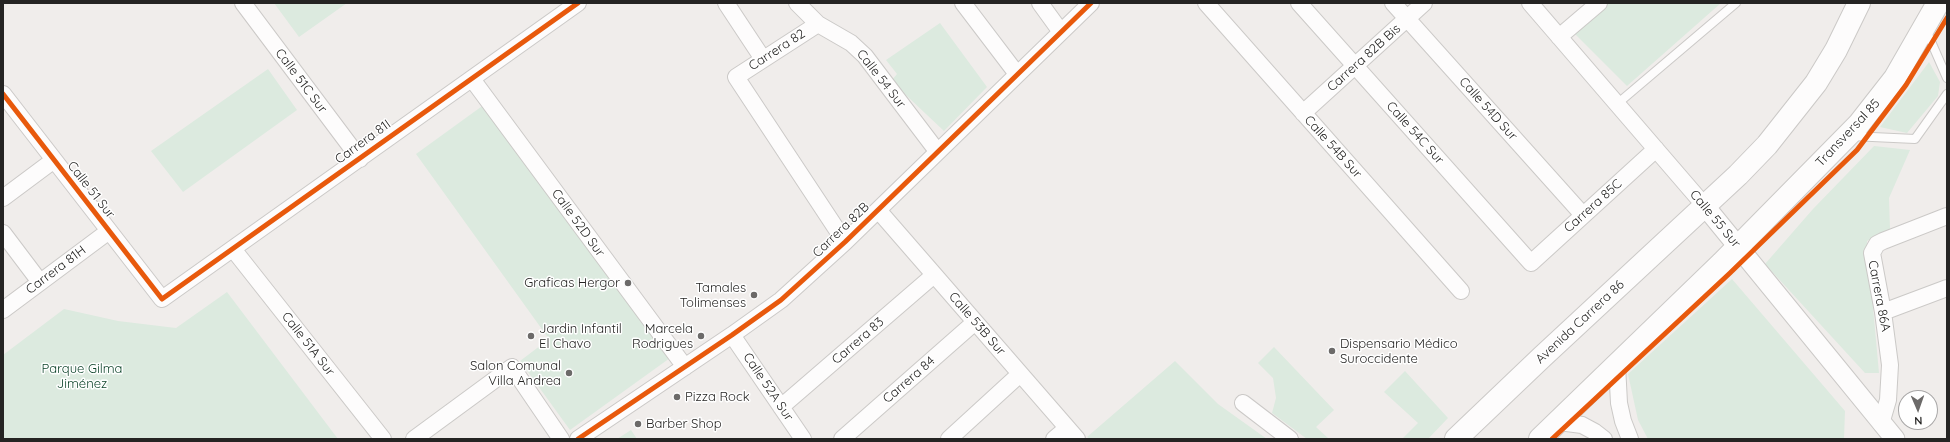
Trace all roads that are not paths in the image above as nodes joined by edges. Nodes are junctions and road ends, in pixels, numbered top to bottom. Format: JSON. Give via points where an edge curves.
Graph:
{"nodes":[{"id":1,"x":243,"y":3,"type":"edge"},
{"id":2,"x":578,"y":3,"type":"edge"},
{"id":3,"x":726,"y":3,"type":"edge"},
{"id":4,"x":797,"y":3,"type":"edge"},
{"id":5,"x":963,"y":3,"type":"edge"},
{"id":6,"x":1040,"y":3,"type":"edge"},
{"id":7,"x":1090,"y":3,"type":"edge"},
{"id":8,"x":1206,"y":3,"type":"edge"},
{"id":9,"x":1299,"y":3,"type":"edge"},
{"id":10,"x":1393,"y":3,"type":"edge"},
{"id":11,"x":1424,"y":3,"type":"edge"},
{"id":12,"x":1530,"y":3,"type":"edge"},
{"id":13,"x":1599,"y":3,"type":"edge"},
{"id":14,"x":1736,"y":3,"type":"edge"},
{"id":15,"x":1859,"y":3,"type":"edge"},
{"id":16,"x":1938,"y":3,"type":"edge"},
{"id":17,"x":1407,"y":19,"type":"junction"},
{"id":18,"x":818,"y":24,"type":"junction"},
{"id":19,"x":1925,"y":29,"type":"junction"},
{"id":20,"x":1061,"y":32,"type":"junction"},
{"id":21,"x":1559,"y":37,"type":"junction"},
{"id":22,"x":763,"y":59,"type":"junction"},
{"id":23,"x":1355,"y":66,"type":"junction"},
{"id":24,"x":1017,"y":74,"type":"junction"},
{"id":25,"x":1947,"y":78,"type":"edge"},
{"id":26,"x":472,"y":79,"type":"junction"},
{"id":27,"x":3,"y":94,"type":"edge"},
{"id":28,"x":1947,"y":94,"type":"edge"},
{"id":29,"x":1617,"y":104,"type":"junction"},
{"id":30,"x":1303,"y":113,"type":"junction"},
{"id":31,"x":1847,"y":136,"type":"junction"},
{"id":32,"x":1656,"y":149,"type":"junction"},
{"id":33,"x":937,"y":151,"type":"junction"},
{"id":34,"x":360,"y":159,"type":"junction"},
{"id":35,"x":54,"y":160,"type":"junction"},
{"id":36,"x":3,"y":198,"type":"edge"},
{"id":37,"x":1704,"y":205,"type":"junction"},
{"id":38,"x":878,"y":210,"type":"junction"},
{"id":39,"x":1583,"y":215,"type":"junction"},
{"id":40,"x":1947,"y":216,"type":"edge"},
{"id":41,"x":109,"y":231,"type":"junction"},
{"id":42,"x":3,"y":233,"type":"edge"},
{"id":43,"x":845,"y":242,"type":"junction"},
{"id":44,"x":1738,"y":248,"type":"junction"},
{"id":45,"x":233,"y":249,"type":"junction"},
{"id":46,"x":1531,"y":263,"type":"joint"},
{"id":47,"x":934,"y":275,"type":"junction"},
{"id":48,"x":40,"y":282,"type":"junction"},
{"id":49,"x":1947,"y":288,"type":"edge"},
{"id":50,"x":1461,"y":291,"type":"dead end"},
{"id":51,"x":162,"y":299,"type":"joint"},
{"id":52,"x":3,"y":310,"type":"edge"},
{"id":53,"x":1883,"y":312,"type":"junction"},
{"id":54,"x":975,"y":322,"type":"junction"},
{"id":55,"x":732,"y":335,"type":"junction"},
{"id":56,"x":1617,"y":365,"type":"junction"},
{"id":57,"x":685,"y":367,"type":"junction"},
{"id":58,"x":1020,"y":374,"type":"junction"},
{"id":59,"x":1244,"y":403,"type":"dead end"},
{"id":60,"x":781,"y":407,"type":"junction"},
{"id":61,"x":1559,"y":422,"type":"junction"},
{"id":62,"x":1881,"y":424,"type":"junction"},
{"id":63,"x":1072,"y":433,"type":"edge"},
{"id":64,"x":383,"y":439,"type":"edge"},
{"id":65,"x":414,"y":439,"type":"edge"},
{"id":66,"x":561,"y":439,"type":"edge"},
{"id":67,"x":578,"y":439,"type":"edge"},
{"id":68,"x":803,"y":439,"type":"edge"},
{"id":69,"x":842,"y":439,"type":"edge"},
{"id":70,"x":949,"y":439,"type":"edge"},
{"id":71,"x":1054,"y":439,"type":"edge"},
{"id":72,"x":1290,"y":439,"type":"edge"},
{"id":73,"x":1456,"y":439,"type":"edge"},
{"id":74,"x":1540,"y":439,"type":"edge"},
{"id":75,"x":1604,"y":439,"type":"edge"},
{"id":76,"x":1630,"y":439,"type":"edge"},
{"id":77,"x":1895,"y":439,"type":"edge"}],
"edges":[{"from":1,"to":34,"type":"street","name":"Calle 51C Sur"},
{"from":2,"to":26,"type":"street","name":"Carrera 81I"},
{"from":3,"to":22,"type":"street"},
{"from":4,"to":18,"type":"street","name":"Calle 54 Sur"},
{"from":5,"to":24,"type":"street"},
{"from":6,"to":20,"type":"street"},
{"from":7,"to":20,"type":"street","name":"Carrera 82B"},
{"from":8,"to":30,"type":"street","name":"Calle 54B Sur"},
{"from":9,"to":23,"type":"street","name":"Calle 54C Sur"},
{"from":10,"to":17,"type":"street","name":"Calle 54D Sur"},
{"from":11,"to":17,"type":"street","name":"Carrera 82B Bis"},
{"from":12,"to":21,"type":"street","name":"Calle 55 Sur"},
{"from":13,"to":21,"type":"street"},
{"from":14,"to":29,"type":"lane"},
{"from":15,"to":37,"type":"main road","via":[[1836,50],[1795,111],[1762,150]]},
{"from":16,"to":19,"type":"main road","name":"Transversal 85"},
{"from":17,"to":23,"type":"street","name":"Carrera 82B Bis"},
{"from":17,"to":39,"type":"street","name":"Calle 54D Sur"},
{"from":18,"to":22,"type":"street","name":"Carrera 82"},
{"from":18,"to":33,"type":"street","name":"Calle 54 Sur","via":[[851,43],[865,56]]},
{"from":19,"to":25,"type":"lane"},
{"from":19,"to":31,"type":"main road","name":"Transversal 85","via":[[1895,78]]},
{"from":20,"to":24,"type":"street","name":"Carrera 82B"},
{"from":21,"to":29,"type":"street","name":"Calle 55 Sur"},
{"from":22,"to":43,"type":"street","name":"Carrera 82","via":[[736,77]]},
{"from":23,"to":30,"type":"street","name":"Carrera 82B Bis"},
{"from":23,"to":46,"type":"street","name":"Calle 54C Sur"},
{"from":24,"to":33,"type":"street","name":"Carrera 82B"},
{"from":26,"to":34,"type":"street","name":"Carrera 81I"},
{"from":26,"to":57,"type":"street","name":"Calle 52D Sur"},
{"from":27,"to":35,"type":"street","name":"Calle 51 Sur"},
{"from":28,"to":31,"type":"lane","via":[[1915,138]]},
{"from":29,"to":32,"type":"street","name":"Calle 55 Sur"},
{"from":30,"to":50,"type":"street","name":"Calle 54B Sur"},
{"from":31,"to":44,"type":"main road","name":"Transversal 85"},
{"from":32,"to":37,"type":"street","name":"Calle 55 Sur"},
{"from":32,"to":39,"type":"street","name":"Carrera 85C"},
{"from":33,"to":38,"type":"street","name":"Carrera 82B"},
{"from":34,"to":45,"type":"street","name":"Carrera 81I"},
{"from":35,"to":36,"type":"street"},
{"from":35,"to":41,"type":"street","name":"Calle 51 Sur"},
{"from":37,"to":44,"type":"street","name":"Calle 55 Sur"},
{"from":37,"to":73,"type":"main road","name":"Avenida Carrera 86"},
{"from":38,"to":43,"type":"street","name":"Carrera 82B"},
{"from":38,"to":47,"type":"street","name":"Calle 53B Sur"},
{"from":39,"to":46,"type":"street","name":"Carrera 85C"},
{"from":40,"to":53,"type":"street","name":"Carrera 86A","via":[[1874,247],[1871,259]]},
{"from":41,"to":48,"type":"street","name":"Carrera 81H"},
{"from":41,"to":51,"type":"street","name":"Calle 51 Sur"},
{"from":42,"to":48,"type":"street"},
{"from":43,"to":55,"type":"street","name":"Carrera 82B","via":[[781,300]]},
{"from":44,"to":56,"type":"main road"},
{"from":44,"to":62,"type":"street","name":"Calle 55 Sur"},
{"from":45,"to":51,"type":"street","name":"Carrera 81I"},
{"from":45,"to":64,"type":"street","name":"Calle 51A Sur"},
{"from":47,"to":54,"type":"street","name":"Calle 53B Sur"},
{"from":47,"to":60,"type":"street","name":"Carrera 83"},
{"from":48,"to":52,"type":"street","name":"Carrera 81H"},
{"from":49,"to":53,"type":"street"},
{"from":53,"to":62,"type":"street","name":"Carrera 86A","via":[[1890,383]]},
{"from":54,"to":58,"type":"street","name":"Calle 53B Sur"},
{"from":54,"to":69,"type":"street","name":"Carrera 84"},
{"from":55,"to":57,"type":"street","name":"Carrera 82B"},
{"from":55,"to":60,"type":"street","name":"Calle 52A Sur"},
{"from":56,"to":61,"type":"main road"},
{"from":56,"to":76,"type":"street","via":[[1619,403]]},
{"from":57,"to":67,"type":"street","name":"Carrera 82B"},
{"from":58,"to":63,"type":"street","name":"Calle 53B Sur"},
{"from":58,"to":70,"type":"street"},
{"from":59,"to":72,"type":"street"},
{"from":60,"to":68,"type":"street","name":"Calle 52A Sur"},
{"from":61,"to":74,"type":"main road"},
{"from":61,"to":75,"type":"street","via":[[1582,425]]},
{"from":62,"to":77,"type":"street","name":"Calle 55 Sur"},
{"from":63,"to":71,"type":"street"},
{"from":65,"to":66,"type":"street","via":[[512,367]]}]}
